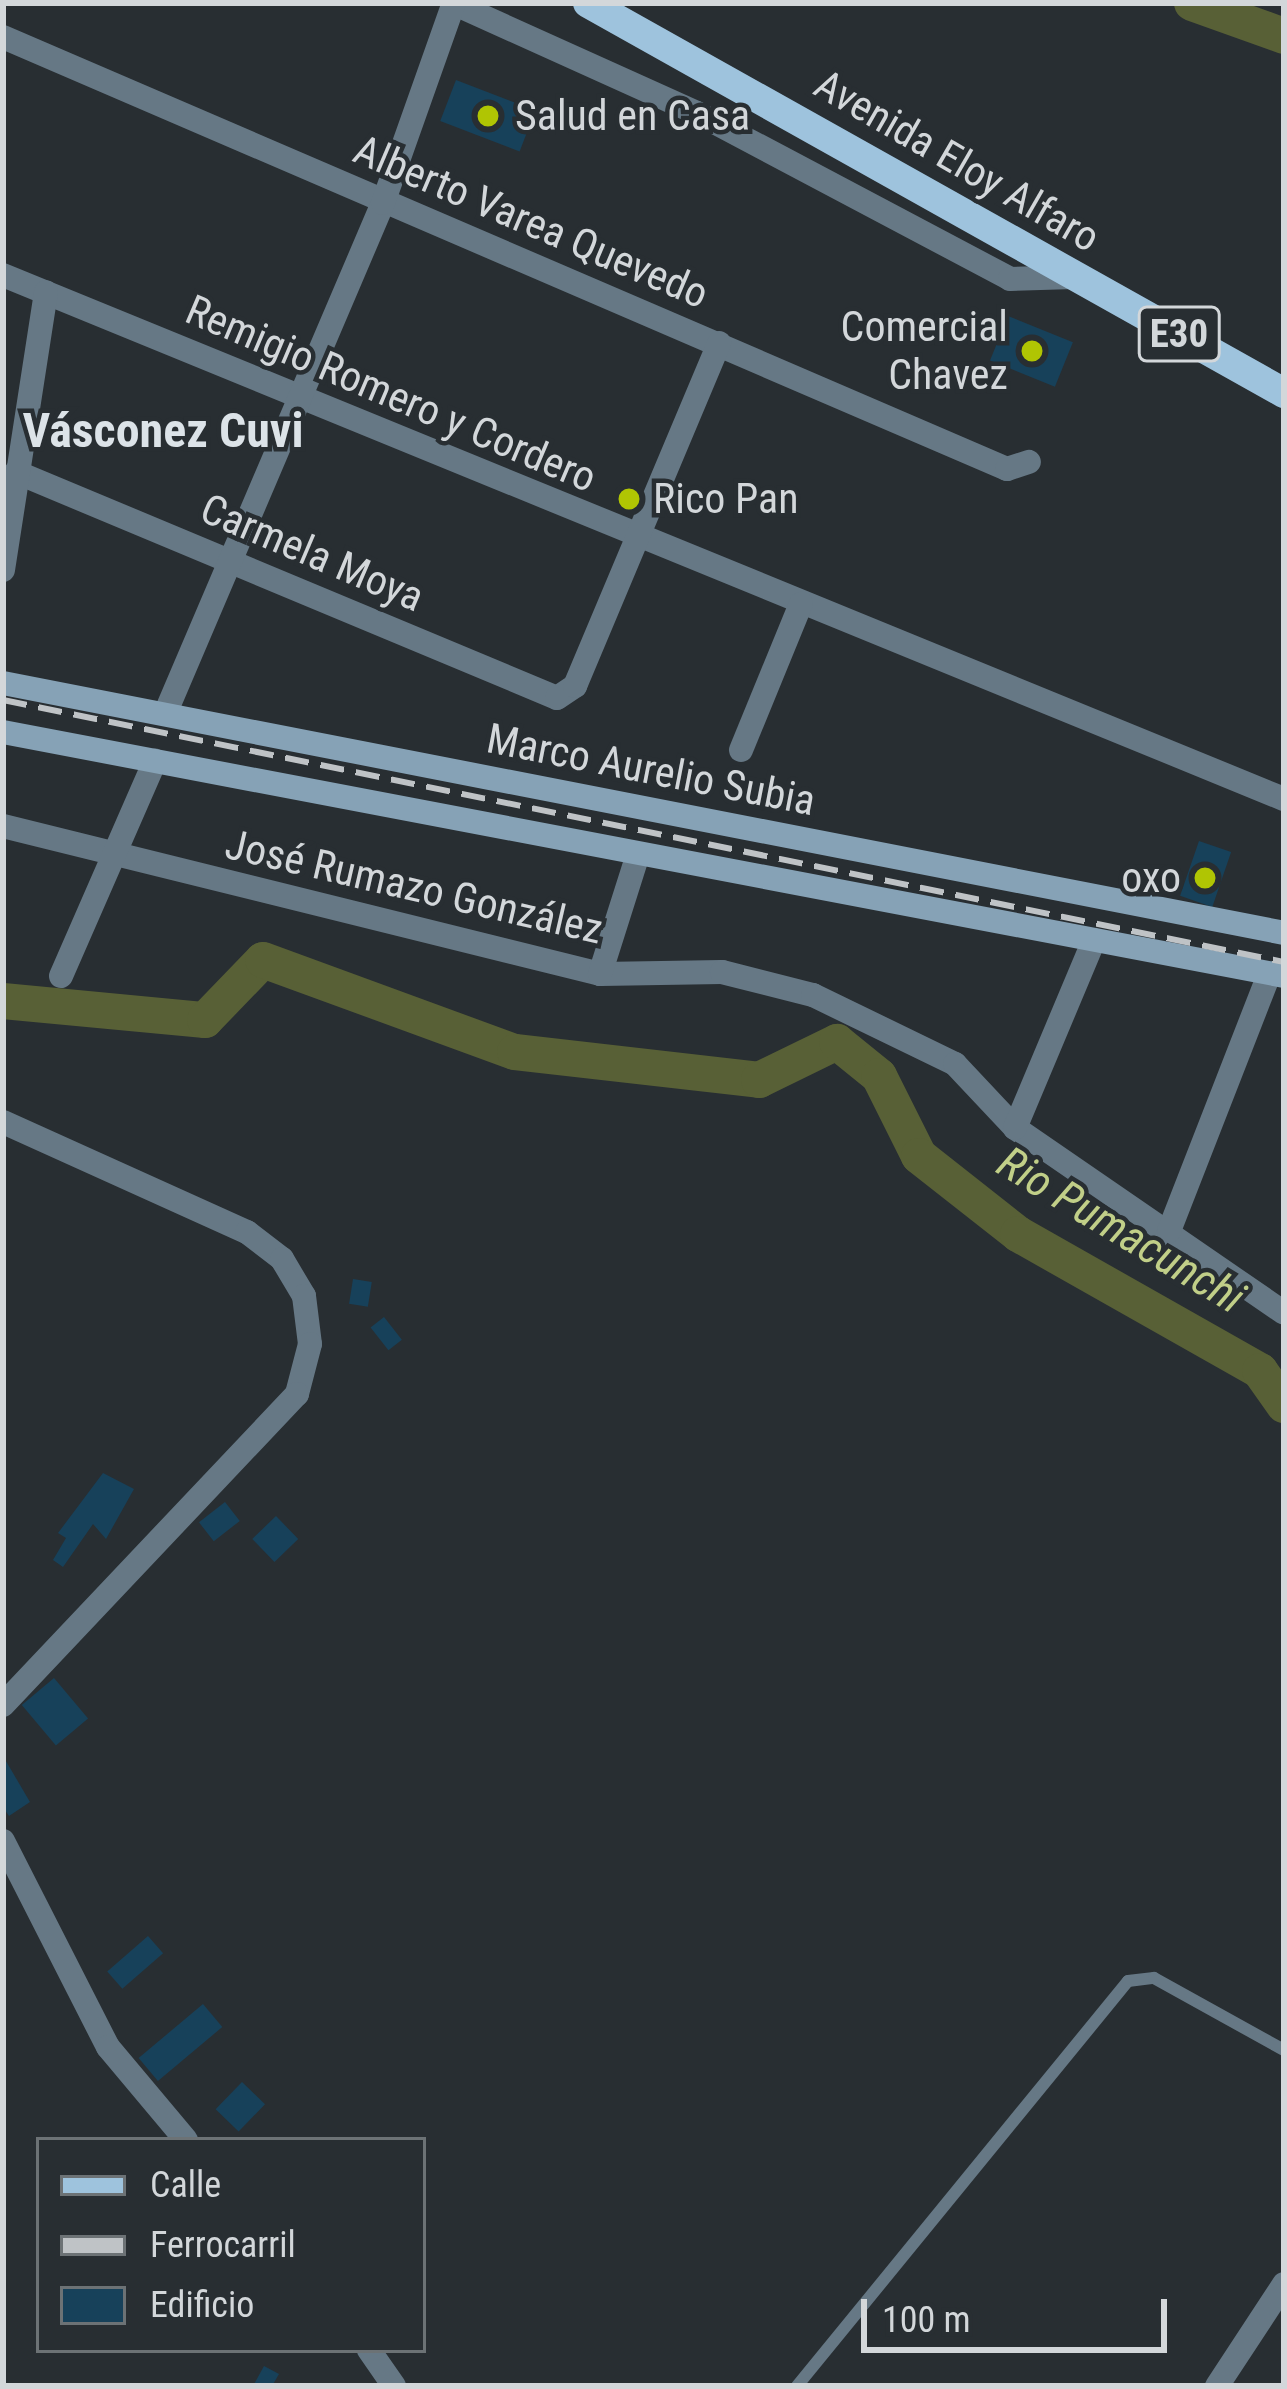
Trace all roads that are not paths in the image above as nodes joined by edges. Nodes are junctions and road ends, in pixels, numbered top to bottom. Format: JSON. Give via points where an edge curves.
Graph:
{"nodes":[{"id":1,"x":454,"y":3,"type":"edge"},
{"id":2,"x":588,"y":3,"type":"edge"},
{"id":3,"x":3,"y":37,"type":"edge"},
{"id":4,"x":382,"y":203,"type":"junction"},
{"id":5,"x":3,"y":275,"type":"edge"},
{"id":6,"x":1073,"y":277,"type":"junction"},
{"id":7,"x":46,"y":292,"type":"junction"},
{"id":8,"x":719,"y":344,"type":"junction"},
{"id":9,"x":1284,"y":393,"type":"edge"},
{"id":10,"x":303,"y":398,"type":"junction"},
{"id":11,"x":1029,"y":462,"type":"dead end"},
{"id":12,"x":16,"y":472,"type":"junction"},
{"id":13,"x":639,"y":540,"type":"junction"},
{"id":14,"x":232,"y":562,"type":"junction"},
{"id":15,"x":3,"y":570,"type":"edge"},
{"id":16,"x":800,"y":604,"type":"junction"},
{"id":17,"x":3,"y":683,"type":"edge"},
{"id":18,"x":165,"y":714,"type":"junction"},
{"id":19,"x":3,"y":732,"type":"edge"},
{"id":20,"x":741,"y":750,"type":"dead end"},
{"id":21,"x":155,"y":761,"type":"junction"},
{"id":22,"x":1284,"y":799,"type":"edge"},
{"id":23,"x":3,"y":826,"type":"edge"},
{"id":24,"x":112,"y":854,"type":"junction"},
{"id":25,"x":638,"y":854,"type":"junction"},
{"id":26,"x":1284,"y":934,"type":"edge"},
{"id":27,"x":1094,"y":940,"type":"junction"},
{"id":28,"x":600,"y":974,"type":"junction"},
{"id":29,"x":1276,"y":975,"type":"edge"},
{"id":30,"x":61,"y":976,"type":"dead end"},
{"id":31,"x":3,"y":1122,"type":"edge"},
{"id":32,"x":1015,"y":1128,"type":"junction"},
{"id":33,"x":1169,"y":1232,"type":"junction"},
{"id":34,"x":1284,"y":1313,"type":"edge"},
{"id":35,"x":3,"y":1705,"type":"edge"},
{"id":36,"x":3,"y":1841,"type":"edge"},
{"id":37,"x":1284,"y":2050,"type":"edge"},
{"id":38,"x":183,"y":2137,"type":"edge"},
{"id":39,"x":1284,"y":2284,"type":"edge"},
{"id":40,"x":371,"y":2353,"type":"edge"},
{"id":41,"x":394,"y":2386,"type":"edge"},
{"id":42,"x":797,"y":2386,"type":"edge"},
{"id":43,"x":1216,"y":2386,"type":"edge"}],
"edges":[{"from":1,"to":4,"type":"street"},
{"from":1,"to":6,"type":"street","via":[[697,113],[1010,279]]},
{"from":2,"to":6,"type":"main road","name":"Avenida Eloy Alfaro","number":"E30"},
{"from":3,"to":4,"type":"street","name":"Alberto Varea Quevedo"},
{"from":4,"to":8,"type":"street","name":"Alberto Varea Quevedo"},
{"from":4,"to":10,"type":"street"},
{"from":5,"to":7,"type":"street","name":"Remigio Romero y Cordero"},
{"from":6,"to":9,"type":"main road","name":"Avenida Eloy Alfaro","number":"E30"},
{"from":7,"to":10,"type":"street","name":"Remigio Romero y Cordero"},
{"from":7,"to":12,"type":"street"},
{"from":8,"to":11,"type":"street","name":"Alberto Varea Quevedo","via":[[1006,469]]},
{"from":8,"to":13,"type":"street"},
{"from":10,"to":13,"type":"street","name":"Remigio Romero y Cordero"},
{"from":10,"to":14,"type":"street"},
{"from":12,"to":14,"type":"street","name":"Carmela Moya"},
{"from":12,"to":15,"type":"street"},
{"from":13,"to":14,"type":"street","name":"Carmela Moya","via":[[575,686],[557,698]]},
{"from":13,"to":16,"type":"street","name":"Remigio Romero y Cordero"},
{"from":14,"to":18,"type":"street"},
{"from":16,"to":20,"type":"street"},
{"from":16,"to":22,"type":"street","name":"Remigio Romero y Cordero"},
{"from":17,"to":18,"type":"main road","name":"Marco Aurelio Subia"},
{"from":18,"to":26,"type":"main road","name":"Marco Aurelio Subia"},
{"from":19,"to":21,"type":"main road","name":"Marco Aurelio Subia"},
{"from":21,"to":24,"type":"street"},
{"from":21,"to":25,"type":"main road","name":"Marco Aurelio Subia"},
{"from":23,"to":24,"type":"street","name":"José Rumazo González"},
{"from":24,"to":28,"type":"street","name":"José Rumazo González"},
{"from":24,"to":30,"type":"street"},
{"from":25,"to":27,"type":"main road","name":"Marco Aurelio Subia"},
{"from":25,"to":28,"type":"street"},
{"from":27,"to":29,"type":"main road","name":"Marco Aurelio Subia"},
{"from":27,"to":32,"type":"street"},
{"from":28,"to":32,"type":"street","name":"José Rumazo González","via":[[722,972],[812,995],[955,1064]]},
{"from":29,"to":33,"type":"street"},
{"from":31,"to":35,"type":"street","via":[[247,1232],[282,1259],[304,1296],[310,1344],[297,1394]]},
{"from":32,"to":33,"type":"street","name":"José Rumazo González"},
{"from":33,"to":34,"type":"street","name":"José Rumazo González"},
{"from":36,"to":38,"type":"street","via":[[108,2048]]},
{"from":37,"to":42,"type":"lane","via":[[1154,1978],[1128,1981]]},
{"from":39,"to":43,"type":"street"},
{"from":40,"to":41,"type":"street"}]}
